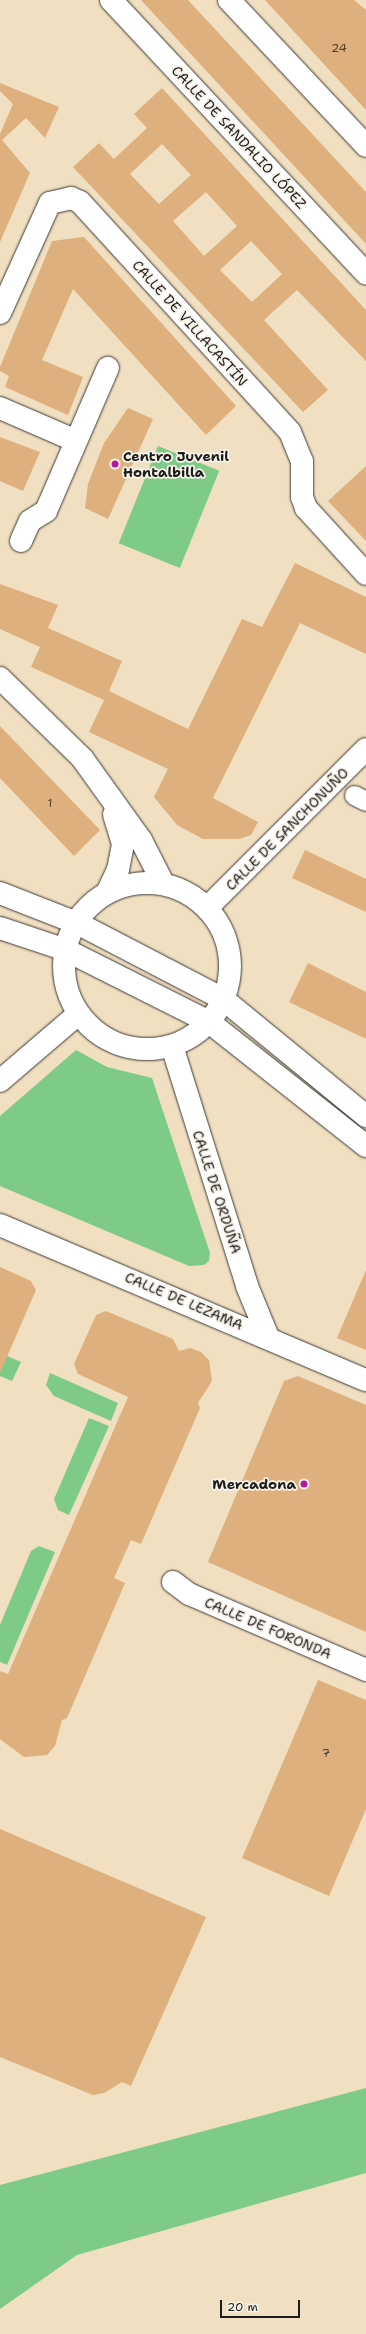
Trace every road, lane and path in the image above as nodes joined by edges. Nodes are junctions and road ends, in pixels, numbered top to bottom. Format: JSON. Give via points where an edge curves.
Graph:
{"nodes":[{"id":1,"x":111,"y":0,"type":"edge"},
{"id":2,"x":229,"y":0,"type":"edge"},
{"id":3,"x":366,"y":146,"type":"edge"},
{"id":4,"x":366,"y":273,"type":"edge"},
{"id":5,"x":0,"y":313,"type":"edge"},
{"id":6,"x":108,"y":368,"type":"dead end"},
{"id":7,"x":0,"y":408,"type":"edge"},
{"id":8,"x":74,"y":440,"type":"junction"},
{"id":9,"x":21,"y":541,"type":"dead end"},
{"id":10,"x":366,"y":574,"type":"edge"},
{"id":11,"x":0,"y":678,"type":"edge"},
{"id":12,"x":366,"y":749,"type":"edge"},
{"id":13,"x":109,"y":798,"type":"junction"},
{"id":14,"x":163,"y":883,"type":"junction"},
{"id":15,"x":108,"y":891,"type":"junction"},
{"id":16,"x":0,"y":893,"type":"edge"},
{"id":17,"x":208,"y":908,"type":"junction"},
{"id":18,"x":76,"y":922,"type":"junction"},
{"id":19,"x":0,"y":928,"type":"edge"},
{"id":20,"x":66,"y":950,"type":"junction"},
{"id":21,"x":224,"y":999,"type":"junction"},
{"id":22,"x":77,"y":1015,"type":"junction"},
{"id":23,"x":209,"y":1022,"type":"junction"},
{"id":24,"x":172,"y":1046,"type":"junction"},
{"id":25,"x":0,"y":1080,"type":"edge"},
{"id":26,"x":366,"y":1116,"type":"edge"},
{"id":27,"x":366,"y":1146,"type":"edge"},
{"id":28,"x":0,"y":1225,"type":"edge"},
{"id":29,"x":268,"y":1337,"type":"junction"},
{"id":30,"x":366,"y":1380,"type":"edge"},
{"id":31,"x":173,"y":1582,"type":"dead end"},
{"id":32,"x":366,"y":1670,"type":"edge"}],
"edges":[{"from":1,"to":4,"type":"street","name":"CALLE DE SANDALIO LÓPEZ"},
{"from":2,"to":3,"type":"street"},
{"from":5,"to":10,"type":"street","name":"CALLE DE VILLACASTÍN","via":[[50,203],[71,198],[80,202],[290,432],[302,461],[302,497],[306,508]]},
{"from":6,"to":8,"type":"street"},
{"from":7,"to":8,"type":"street"},
{"from":8,"to":9,"type":"street","via":[[46,511],[30,521]]},
{"from":11,"to":13,"type":"street","via":[[64,737]]},
{"from":12,"to":17,"type":"street","name":"CALLE DE SANCHONUÑO"},
{"from":13,"to":14,"type":"street","via":[[140,840]]},
{"from":13,"to":15,"type":"street","via":[[123,844],[118,870]]},
{"from":14,"to":15,"type":"street","via":[[134,884]]},
{"from":14,"to":17,"type":"street","via":[[195,896]]},
{"from":15,"to":18,"type":"street","via":[[93,900]]},
{"from":16,"to":18,"type":"street"},
{"from":17,"to":21,"type":"street","via":[[224,932],[229,958]]},
{"from":18,"to":20,"type":"street"},
{"from":18,"to":21,"type":"street"},
{"from":19,"to":20,"type":"street"},
{"from":20,"to":22,"type":"street","via":[[62,966],[65,984]]},
{"from":20,"to":23,"type":"street"},
{"from":21,"to":23,"type":"street"},
{"from":21,"to":26,"type":"street"},
{"from":22,"to":24,"type":"street","via":[[92,1030],[124,1048],[143,1050]]},
{"from":22,"to":25,"type":"street"},
{"from":23,"to":24,"type":"street"},
{"from":23,"to":27,"type":"street"},
{"from":24,"to":29,"type":"street","name":"CALLE DE ORDUÑA","via":[[245,1279]]},
{"from":28,"to":29,"type":"street","name":"CALLE DE LEZAMA"},
{"from":29,"to":30,"type":"street","name":"CALLE DE LEZAMA"},
{"from":31,"to":32,"type":"street","name":"CALLE DE FORONDA","via":[[189,1594]]}]}
